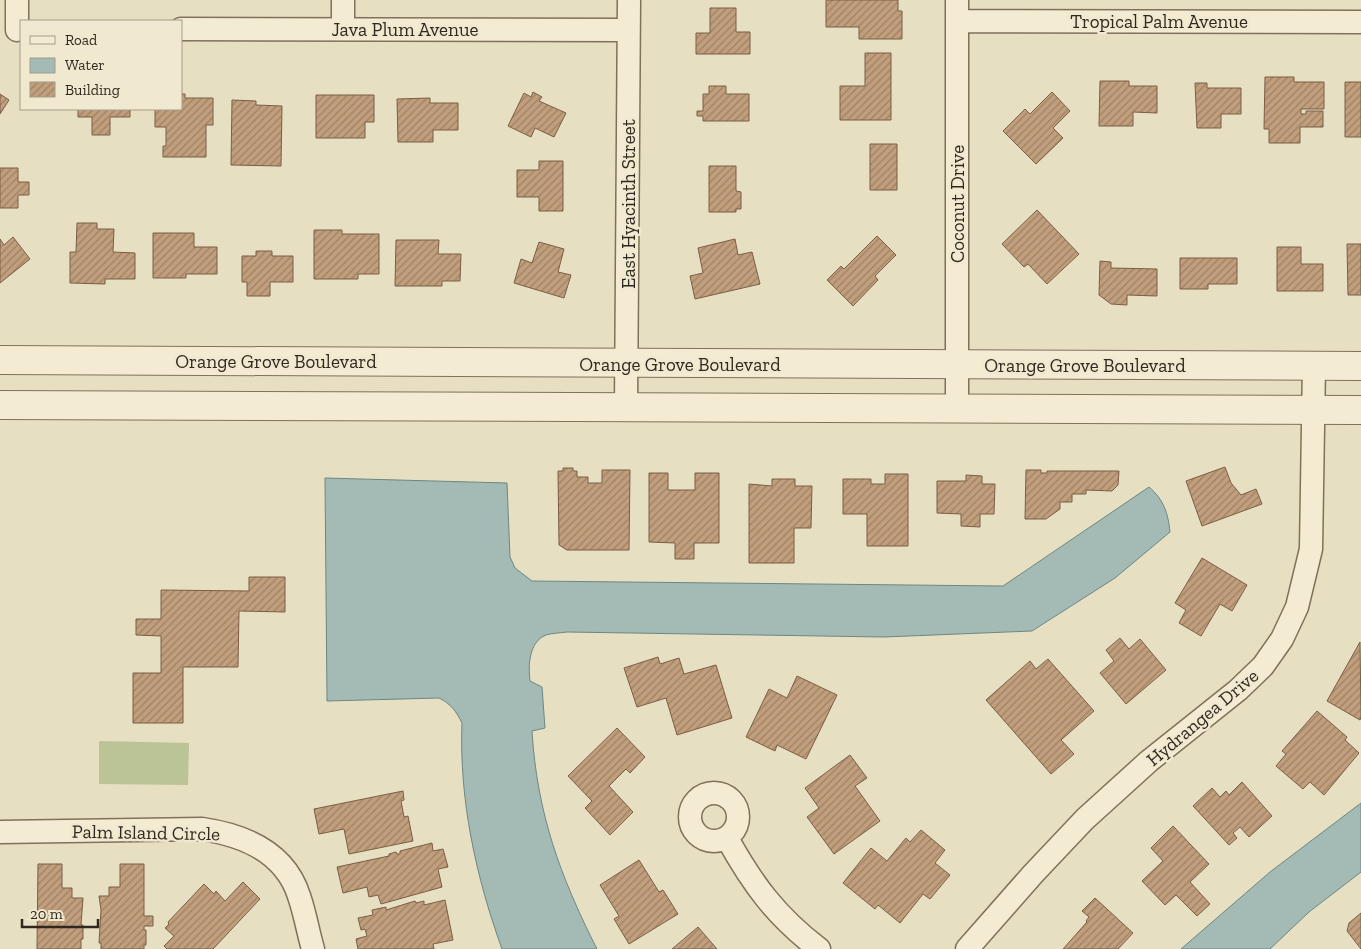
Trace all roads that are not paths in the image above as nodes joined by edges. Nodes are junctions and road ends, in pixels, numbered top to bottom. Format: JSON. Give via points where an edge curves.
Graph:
{"nodes":[{"id":1,"x":17,"y":0,"type":"edge"},
{"id":2,"x":343,"y":0,"type":"edge"},
{"id":3,"x":629,"y":0,"type":"edge"},
{"id":4,"x":957,"y":11,"type":"edge"},
{"id":5,"x":1361,"y":22,"type":"edge"},
{"id":6,"x":182,"y":29,"type":"edge"},
{"id":7,"x":343,"y":29,"type":"junction"},
{"id":8,"x":13,"y":30,"type":"edge"},
{"id":9,"x":628,"y":30,"type":"junction"},
{"id":10,"x":0,"y":360,"type":"edge"},
{"id":11,"x":627,"y":364,"type":"junction"},
{"id":12,"x":956,"y":364,"type":"junction"},
{"id":13,"x":1314,"y":365,"type":"junction"},
{"id":14,"x":1361,"y":366,"type":"edge"},
{"id":15,"x":0,"y":405,"type":"edge"},
{"id":16,"x":626,"y":408,"type":"junction"},
{"id":17,"x":957,"y":409,"type":"junction"},
{"id":18,"x":1313,"y":410,"type":"junction"},
{"id":19,"x":1361,"y":410,"type":"edge"},
{"id":20,"x":0,"y":832,"type":"edge"},
{"id":21,"x":728,"y":838,"type":"dead end"},
{"id":22,"x":313,"y":949,"type":"edge"},
{"id":23,"x":819,"y":949,"type":"edge"},
{"id":24,"x":967,"y":949,"type":"edge"}],
"edges":[{"from":1,"to":8,"type":"street"},
{"from":2,"to":7,"type":"street"},
{"from":3,"to":9,"type":"street","name":"East Hyacinth Street"},
{"from":4,"to":5,"type":"street","name":"Tropical Palm Avenue"},
{"from":4,"to":12,"type":"street","name":"Coconut Drive"},
{"from":6,"to":7,"type":"street","name":"Java Plum Avenue"},
{"from":7,"to":9,"type":"street","name":"Java Plum Avenue"},
{"from":9,"to":11,"type":"street","name":"East Hyacinth Street"},
{"from":10,"to":11,"type":"street","name":"Orange Grove Boulevard"},
{"from":11,"to":12,"type":"street","name":"Orange Grove Boulevard"},
{"from":11,"to":16,"type":"street","name":"East Hyacinth Street"},
{"from":12,"to":13,"type":"street","name":"Orange Grove Boulevard"},
{"from":12,"to":17,"type":"street","name":"Coconut Drive"},
{"from":13,"to":14,"type":"street","name":"Orange Grove Boulevard"},
{"from":13,"to":18,"type":"street","name":"Hydrangea Drive"},
{"from":15,"to":16,"type":"street"},
{"from":16,"to":17,"type":"street"},
{"from":17,"to":18,"type":"street"},
{"from":18,"to":19,"type":"street"},
{"from":18,"to":24,"type":"street","name":"Hydrangea Drive","via":[[1311,549],[1297,607],[1282,639],[1263,666],[1238,690],[1148,761],[1085,819]]},
{"from":20,"to":22,"type":"street","name":"Palm Island Circle","via":[[202,829],[230,834],[259,846],[283,867],[299,894]]},
{"from":21,"to":23,"type":"street","via":[[748,877],[769,903]]}]}
